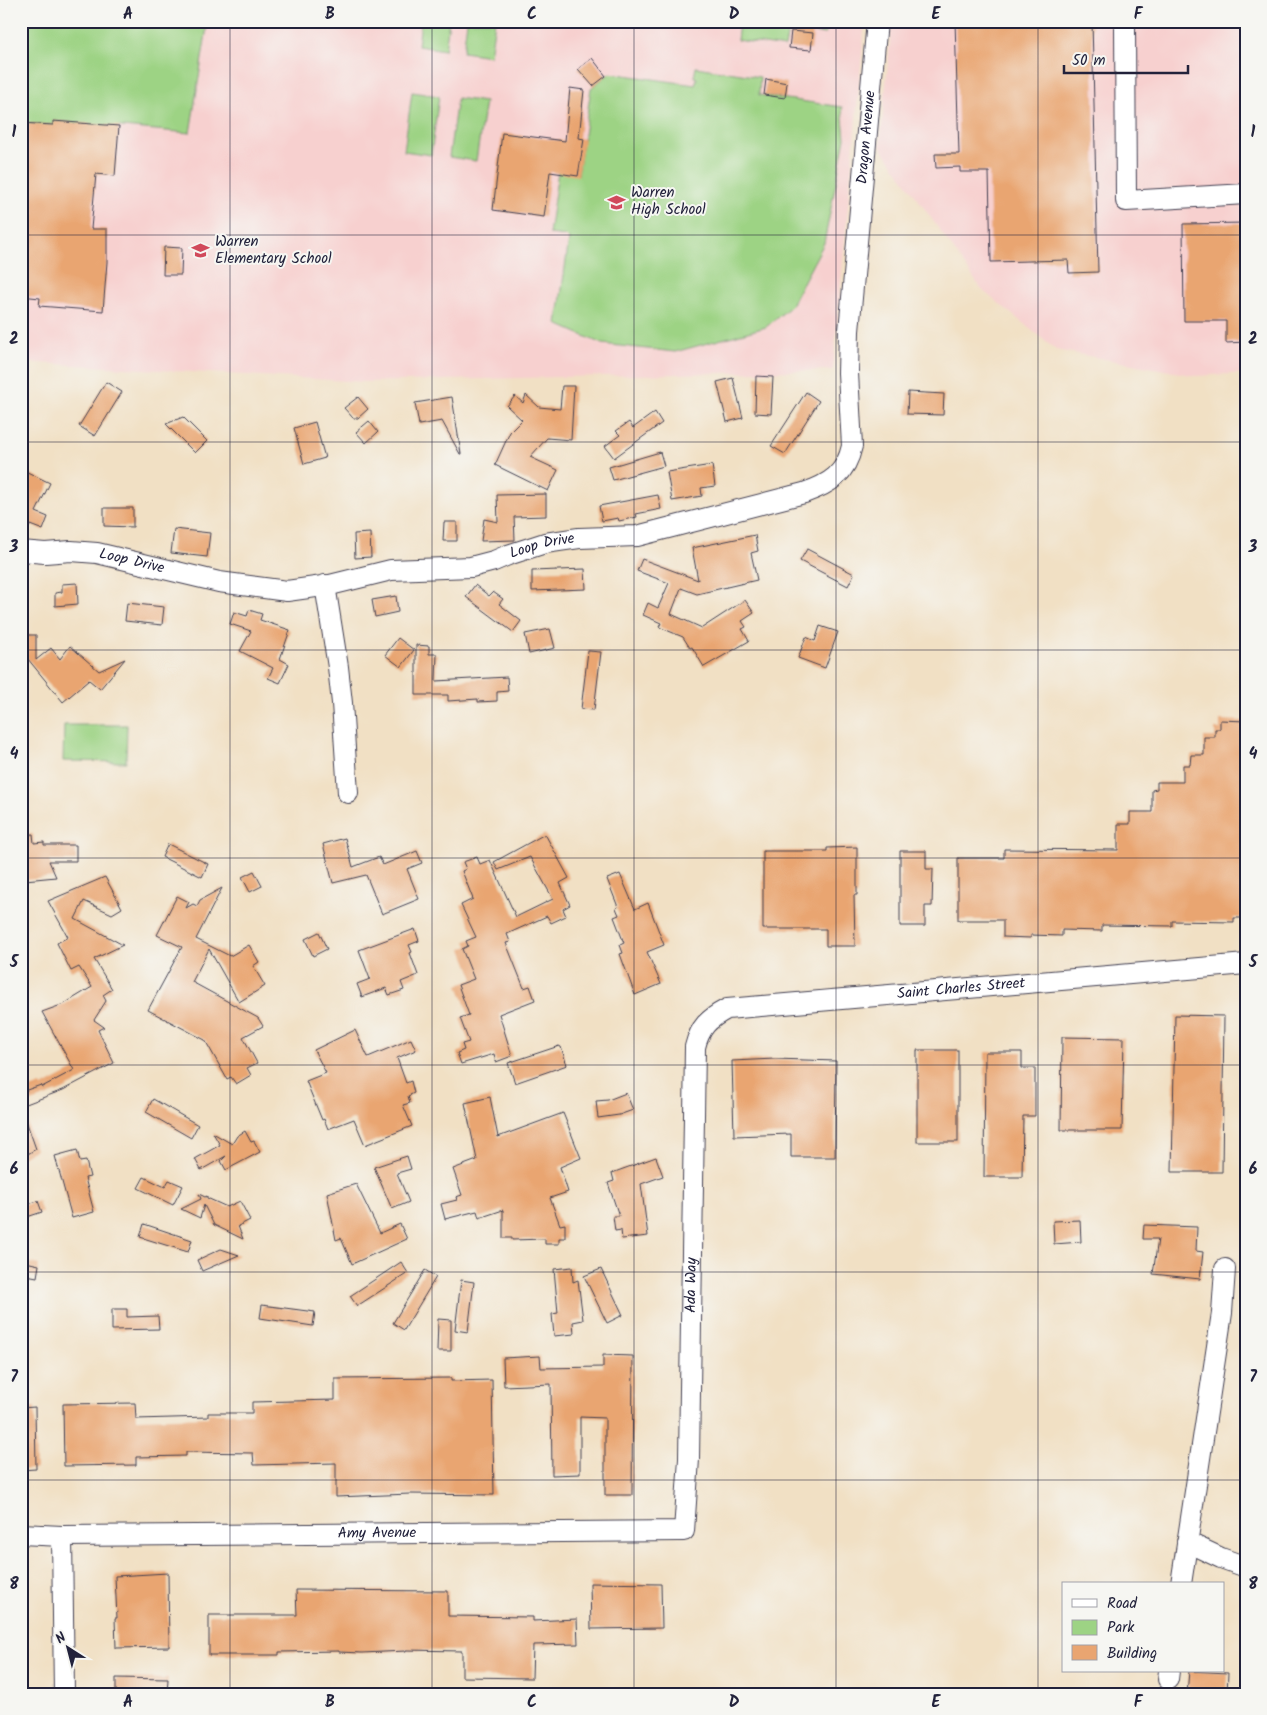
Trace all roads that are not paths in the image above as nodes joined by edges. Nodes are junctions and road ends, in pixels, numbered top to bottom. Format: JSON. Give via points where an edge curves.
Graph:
{"nodes":[{"id":1,"x":877,"y":21,"type":"edge"},
{"id":2,"x":1125,"y":21,"type":"edge"},
{"id":3,"x":1246,"y":194,"type":"edge"},
{"id":4,"x":856,"y":254,"type":"joint"},
{"id":5,"x":21,"y":551,"type":"edge"},
{"id":6,"x":325,"y":585,"type":"junction"},
{"id":7,"x":348,"y":793,"type":"dead end"},
{"id":8,"x":1246,"y":964,"type":"edge"},
{"id":9,"x":695,"y":1047,"type":"joint"},
{"id":10,"x":1225,"y":1269,"type":"dead end"},
{"id":11,"x":685,"y":1524,"type":"joint"},
{"id":12,"x":21,"y":1534,"type":"edge"},
{"id":13,"x":62,"y":1536,"type":"junction"},
{"id":14,"x":1187,"y":1542,"type":"junction"},
{"id":15,"x":1246,"y":1567,"type":"edge"},
{"id":16,"x":1181,"y":1582,"type":"edge"},
{"id":17,"x":64,"y":1694,"type":"edge"}],
"edges":[{"from":1,"to":4,"type":"street","name":"Dragon Avenue"},
{"from":2,"to":3,"type":"street","via":[[1126,201]]},
{"from":4,"to":6,"type":"street","name":"Loop Drive","via":[[848,353],[852,446],[845,466],[827,483],[804,493],[638,536],[571,538],[471,567],[391,570]]},
{"from":5,"to":6,"type":"street","name":"Loop Drive","via":[[97,553],[219,582],[287,591]]},
{"from":6,"to":7,"type":"street","via":[[342,703]]},
{"from":8,"to":9,"type":"street","name":"Saint Charles Street","via":[[727,1009],[699,1032]]},
{"from":9,"to":11,"type":"street","name":"Ada Way"},
{"from":10,"to":14,"type":"street","via":[[1222,1313]]},
{"from":11,"to":13,"type":"street","name":"Amy Avenue","via":[[684,1531]]},
{"from":12,"to":13,"type":"street"},
{"from":13,"to":17,"type":"street"},
{"from":14,"to":15,"type":"street"},
{"from":14,"to":16,"type":"street"}]}
